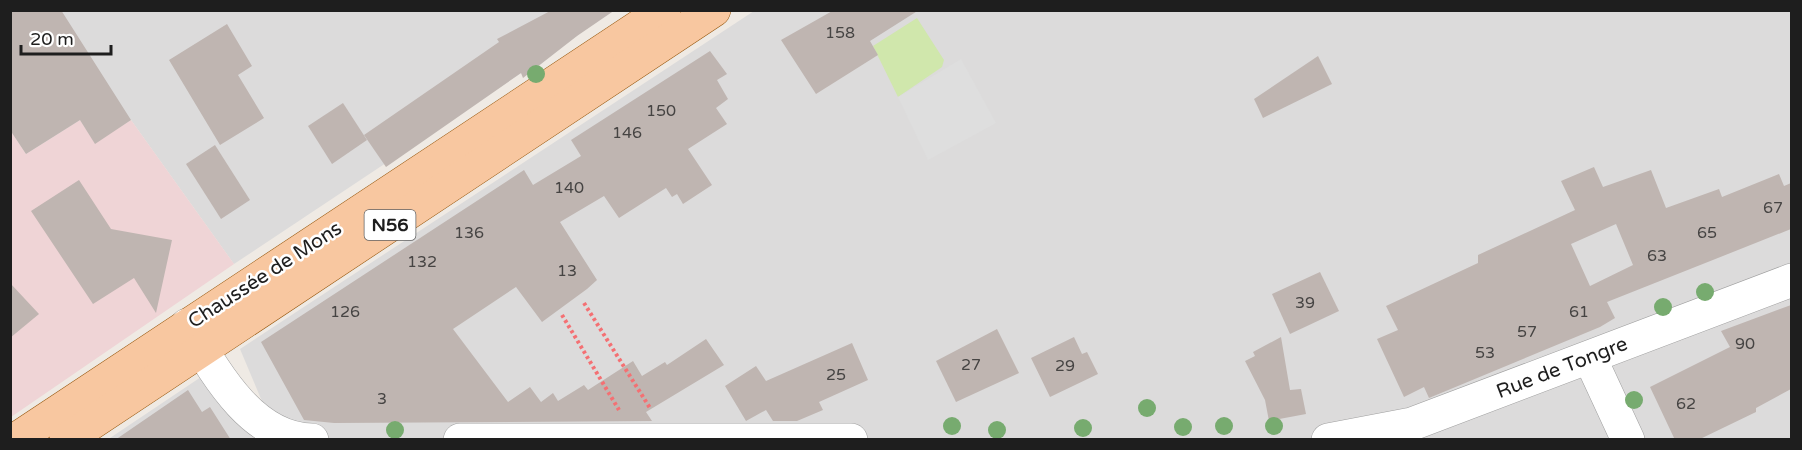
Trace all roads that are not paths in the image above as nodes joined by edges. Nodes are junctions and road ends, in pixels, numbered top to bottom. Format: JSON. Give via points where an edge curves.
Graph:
{"nodes":[{"id":1,"x":664,"y":10,"type":"edge"},
{"id":2,"x":714,"y":10,"type":"edge"},
{"id":3,"x":1791,"y":280,"type":"edge"},
{"id":4,"x":194,"y":337,"type":"junction"},
{"id":5,"x":1590,"y":358,"type":"junction"},
{"id":6,"x":637,"y":438,"type":"edge"},
{"id":7,"x":670,"y":439,"type":"edge"},
{"id":8,"x":15,"y":440,"type":"edge"},
{"id":9,"x":66,"y":440,"type":"edge"},
{"id":10,"x":312,"y":440,"type":"edge"},
{"id":11,"x":460,"y":440,"type":"edge"},
{"id":12,"x":851,"y":440,"type":"edge"},
{"id":13,"x":1328,"y":440,"type":"edge"},
{"id":14,"x":1629,"y":440,"type":"edge"}],
"edges":[{"from":1,"to":4,"type":"main road","name":"Chaussée de Mons","number":"N56"},
{"from":2,"to":4,"type":"main road","name":"Chaussée de Mons","number":"N56"},
{"from":3,"to":5,"type":"street","name":"Rue de Tongre"},
{"from":4,"to":8,"type":"main road","name":"Chaussée de Mons","number":"N56"},
{"from":4,"to":9,"type":"main road","name":"Chaussée de Mons","number":"N56"},
{"from":4,"to":10,"type":"street","via":[[239,402],[255,417],[275,432]]},
{"from":5,"to":13,"type":"street","name":"Rue de Tongre","via":[[1412,424]]},
{"from":5,"to":14,"type":"street"},
{"from":6,"to":7,"type":"street"},
{"from":6,"to":11,"type":"street"},
{"from":7,"to":12,"type":"street"}]}
